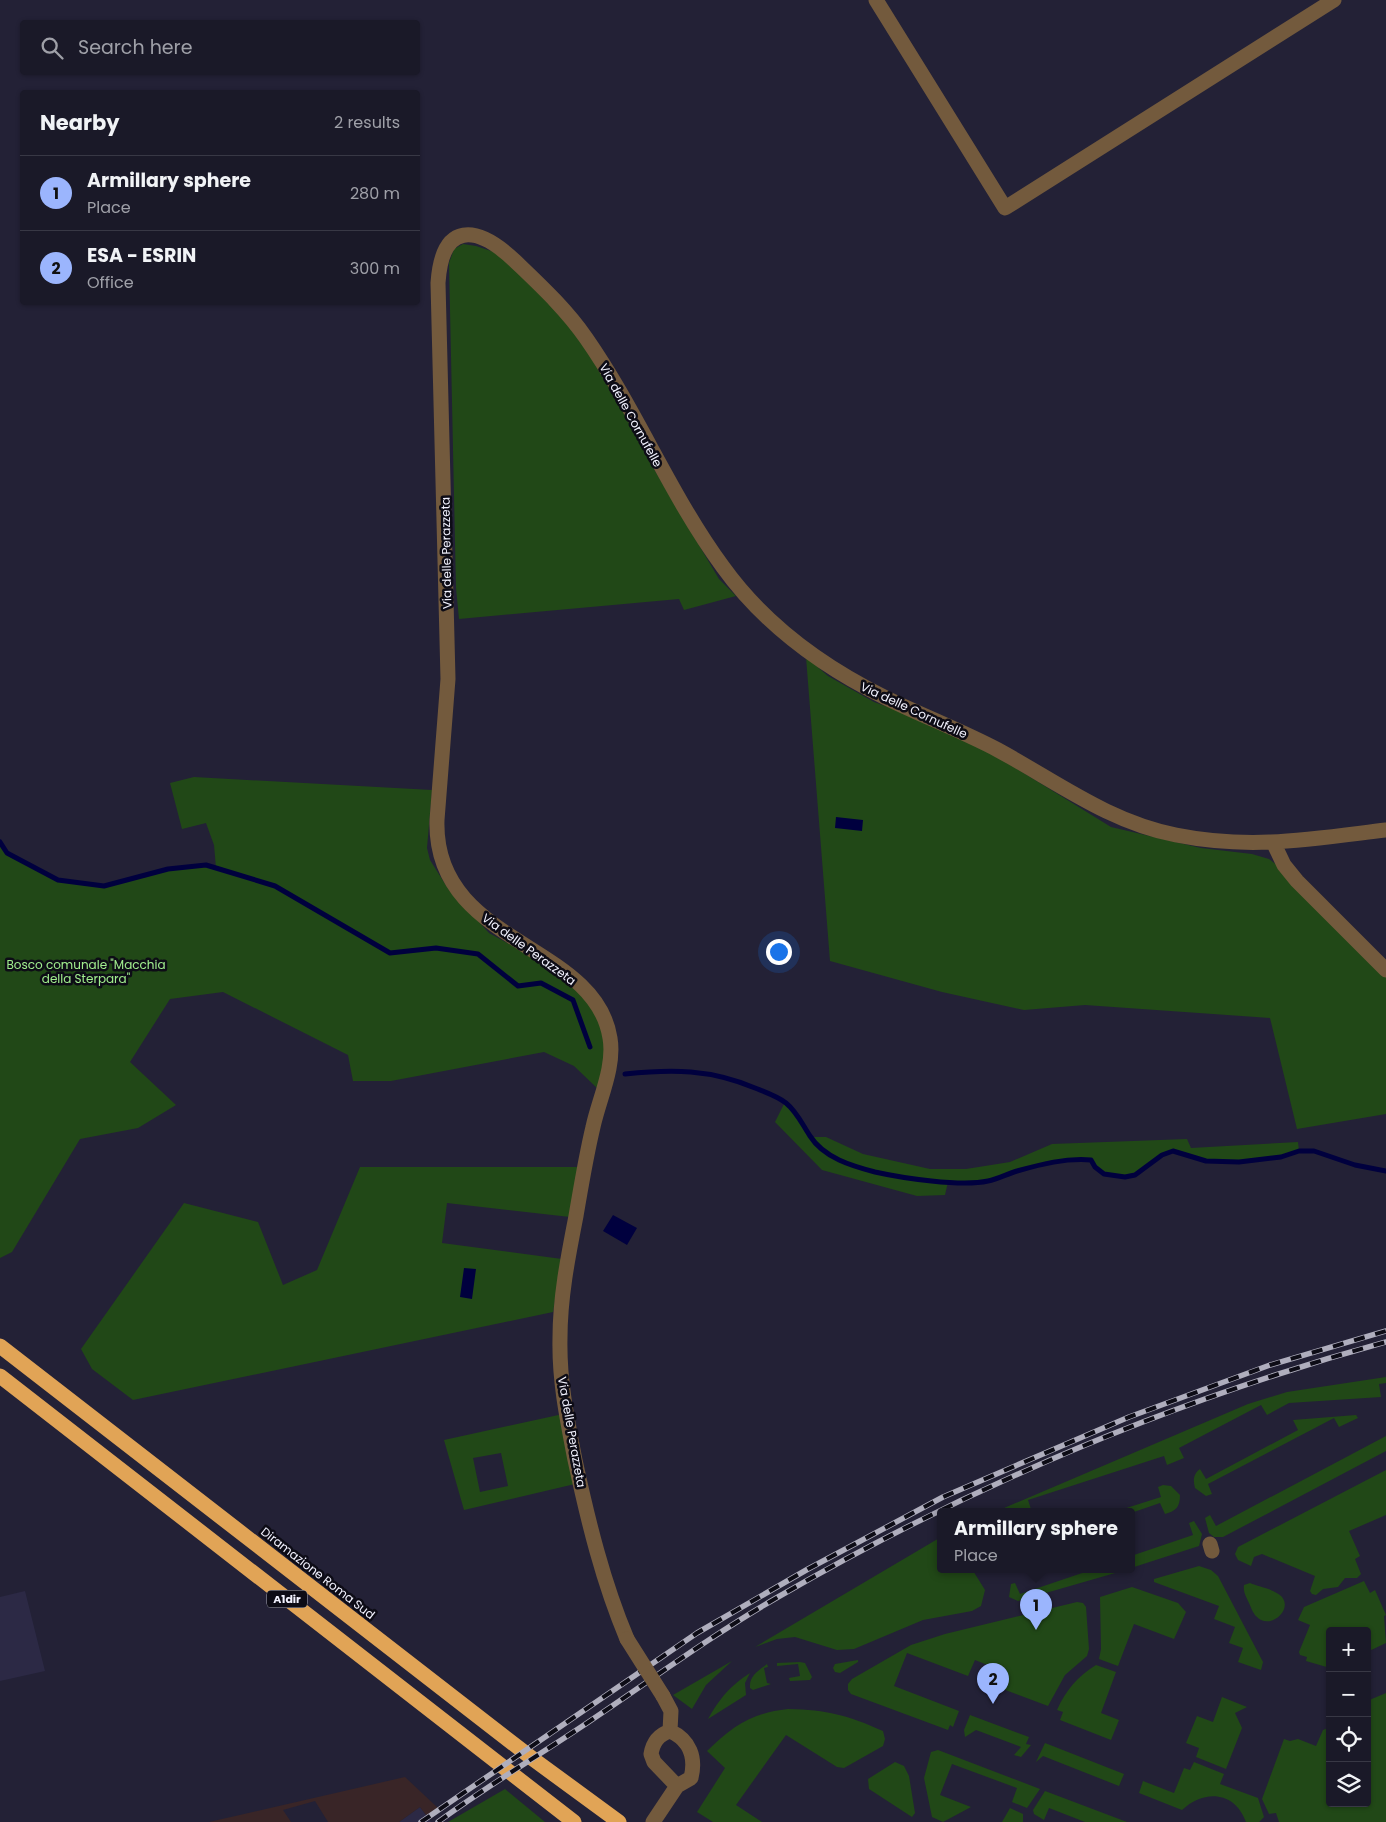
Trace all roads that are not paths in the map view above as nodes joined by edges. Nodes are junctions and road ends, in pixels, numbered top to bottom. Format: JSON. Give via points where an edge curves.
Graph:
{"nodes":[{"id":1,"x":876,"y":0,"type":"edge"},
{"id":2,"x":1334,"y":0,"type":"edge"},
{"id":3,"x":438,"y":294,"type":"joint"},
{"id":4,"x":1386,"y":830,"type":"edge"},
{"id":5,"x":1274,"y":844,"type":"junction"},
{"id":6,"x":1386,"y":970,"type":"edge"},
{"id":7,"x":0,"y":1346,"type":"edge"},
{"id":8,"x":0,"y":1376,"type":"edge"},
{"id":9,"x":670,"y":1731,"type":"junction"},
{"id":10,"x":677,"y":1786,"type":"junction"},
{"id":11,"x":574,"y":1822,"type":"edge"},
{"id":12,"x":619,"y":1822,"type":"edge"},
{"id":13,"x":653,"y":1822,"type":"edge"}],
"edges":[{"from":1,"to":2,"type":"street","via":[[1005,208]]},
{"from":3,"to":5,"type":"street","name":"Via delle Cornufelle","via":[[442,255],[445,247],[457,238],[484,238],[521,267],[558,304],[586,339],[678,498],[723,568],[768,617],[821,660],[883,697],[977,739],[1123,820],[1187,838]]},
{"from":3,"to":9,"type":"street","name":"Via delle Perazzeta","bridge":true,"via":[[448,679],[438,842],[449,874],[468,902],[495,927],[575,980],[595,1004],[610,1036],[608,1067],[593,1126],[565,1272],[560,1354],[565,1406],[585,1508],[627,1639],[671,1710]]},
{"from":4,"to":5,"type":"street","name":"Via delle Cornufelle"},
{"from":5,"to":6,"type":"street","via":[[1284,865],[1297,881]]},
{"from":7,"to":12,"type":"highway","name":"Diramazione Roma Sud","number":"A1dir","via":[[525,1753]]},
{"from":8,"to":11,"type":"highway","number":"A1dir"},
{"from":9,"to":10,"type":"street","via":[[682,1738],[695,1760],[691,1778]]},
{"from":9,"to":10,"type":"street","via":[[656,1739],[651,1754],[654,1762]]},
{"from":10,"to":13,"type":"street"}]}
